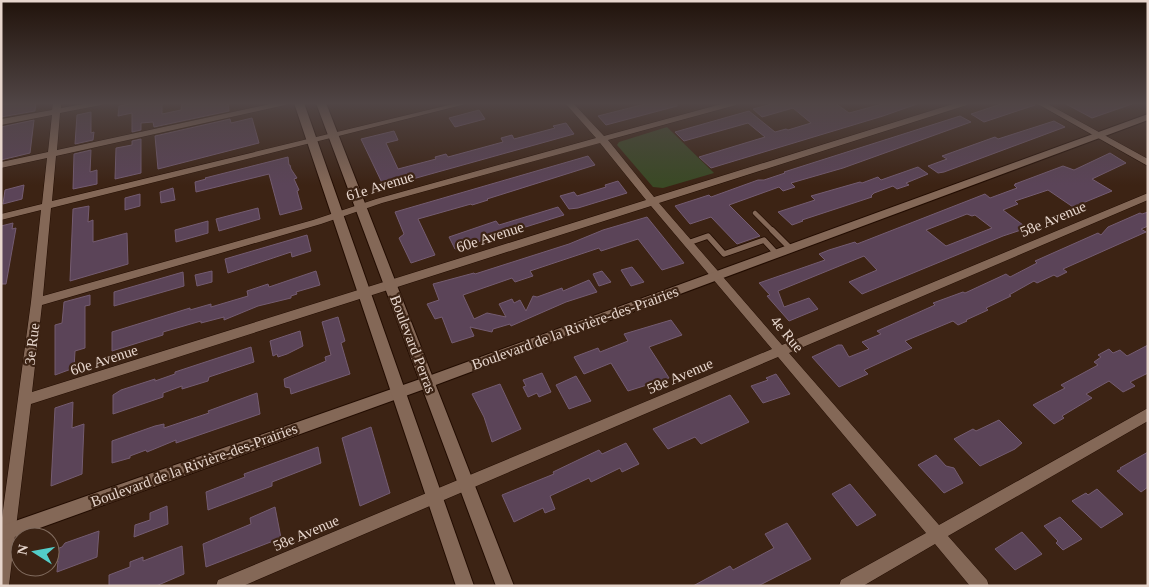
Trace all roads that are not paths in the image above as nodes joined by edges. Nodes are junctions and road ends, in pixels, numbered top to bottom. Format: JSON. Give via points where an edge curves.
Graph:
{"nodes":[{"id":1,"x":54,"y":130,"type":"edge"},
{"id":2,"x":159,"y":130,"type":"edge"},
{"id":3,"x":309,"y":130,"type":"edge"},
{"id":4,"x":331,"y":130,"type":"edge"},
{"id":5,"x":352,"y":130,"type":"edge"},
{"id":6,"x":594,"y":130,"type":"edge"},
{"id":7,"x":633,"y":130,"type":"edge"},
{"id":8,"x":877,"y":130,"type":"edge"},
{"id":9,"x":1090,"y":130,"type":"edge"},
{"id":10,"x":1111,"y":130,"type":"edge"},
{"id":11,"x":333,"y":135,"type":"junction"},
{"id":12,"x":1098,"y":135,"type":"junction"},
{"id":13,"x":602,"y":139,"type":"junction"},
{"id":14,"x":312,"y":140,"type":"junction"},
{"id":15,"x":51,"y":154,"type":"junction"},
{"id":16,"x":1148,"y":163,"type":"edge"},
{"id":17,"x":1,"y":165,"type":"edge"},
{"id":18,"x":1148,"y":196,"type":"edge"},
{"id":19,"x":652,"y":201,"type":"junction"},
{"id":20,"x":46,"y":206,"type":"junction"},
{"id":21,"x":361,"y":207,"type":"junction"},
{"id":22,"x":755,"y":213,"type":"dead end"},
{"id":23,"x":337,"y":215,"type":"junction"},
{"id":24,"x":1,"y":216,"type":"edge"},
{"id":25,"x":688,"y":243,"type":"junction"},
{"id":26,"x":790,"y":248,"type":"junction"},
{"id":27,"x":776,"y":253,"type":"junction"},
{"id":28,"x":717,"y":276,"type":"junction"},
{"id":29,"x":390,"y":284,"type":"junction"},
{"id":30,"x":364,"y":292,"type":"junction"},
{"id":31,"x":37,"y":302,"type":"junction"},
{"id":32,"x":780,"y":351,"type":"junction"},
{"id":33,"x":428,"y":382,"type":"junction"},
{"id":34,"x":398,"y":392,"type":"junction"},
{"id":35,"x":25,"y":400,"type":"junction"},
{"id":36,"x":1148,"y":414,"type":"edge"},
{"id":37,"x":466,"y":484,"type":"junction"},
{"id":38,"x":434,"y":497,"type":"junction"},
{"id":39,"x":4,"y":533,"type":"edge"},
{"id":40,"x":937,"y":534,"type":"junction"},
{"id":41,"x":1,"y":585,"type":"edge"},
{"id":42,"x":224,"y":586,"type":"edge"},
{"id":43,"x":465,"y":586,"type":"edge"},
{"id":44,"x":505,"y":586,"type":"edge"},
{"id":45,"x":846,"y":586,"type":"edge"},
{"id":46,"x":981,"y":586,"type":"edge"}],
"edges":[{"from":1,"to":15,"type":"street","name":"3e Rue"},
{"from":2,"to":15,"type":"street"},
{"from":3,"to":14,"type":"main road","name":"Boulevard Perras"},
{"from":4,"to":11,"type":"main road","name":"Boulevard Perras"},
{"from":5,"to":11,"type":"street"},
{"from":6,"to":13,"type":"street","name":"4e Rue"},
{"from":7,"to":13,"type":"street","name":"61e Avenue"},
{"from":8,"to":19,"type":"street","name":"60e Avenue"},
{"from":9,"to":12,"type":"street"},
{"from":10,"to":12,"type":"main road","name":"Boulevard de la Rivière-des-Prairies"},
{"from":11,"to":14,"type":"street"},
{"from":11,"to":21,"type":"main road","name":"Boulevard Perras"},
{"from":12,"to":16,"type":"street"},
{"from":12,"to":26,"type":"main road","name":"Boulevard de la Rivière-des-Prairies"},
{"from":13,"to":19,"type":"street","name":"4e Rue"},
{"from":13,"to":21,"type":"street","name":"61e Avenue"},
{"from":14,"to":20,"type":"street"},
{"from":14,"to":23,"type":"main road","name":"Boulevard Perras"},
{"from":15,"to":17,"type":"street"},
{"from":15,"to":20,"type":"street","name":"3e Rue"},
{"from":18,"to":32,"type":"street","name":"58e Avenue"},
{"from":19,"to":25,"type":"street","name":"4e Rue"},
{"from":19,"to":29,"type":"street","name":"60e Avenue"},
{"from":20,"to":24,"type":"street"},
{"from":20,"to":31,"type":"street","name":"3e Rue"},
{"from":21,"to":23,"type":"street","name":"61e Avenue"},
{"from":21,"to":29,"type":"main road","name":"Boulevard Perras"},
{"from":22,"to":26,"type":"lane"},
{"from":23,"to":30,"type":"main road","name":"Boulevard Perras"},
{"from":23,"to":31,"type":"street","name":"61e Avenue"},
{"from":25,"to":27,"type":"lane","via":[[708,236],[724,254],[764,240]]},
{"from":25,"to":28,"type":"street","name":"4e Rue"},
{"from":26,"to":27,"type":"main road","name":"Boulevard de la Rivière-des-Prairies"},
{"from":27,"to":28,"type":"main road","name":"Boulevard de la Rivière-des-Prairies"},
{"from":28,"to":32,"type":"street","name":"4e Rue"},
{"from":28,"to":33,"type":"main road","name":"Boulevard de la Rivière-des-Prairies"},
{"from":29,"to":30,"type":"street","name":"60e Avenue"},
{"from":29,"to":33,"type":"main road","name":"Boulevard Perras"},
{"from":30,"to":34,"type":"main road","name":"Boulevard Perras"},
{"from":30,"to":35,"type":"street","name":"60e Avenue"},
{"from":31,"to":35,"type":"street","name":"3e Rue"},
{"from":32,"to":37,"type":"street","name":"58e Avenue"},
{"from":32,"to":40,"type":"street","name":"4e Rue"},
{"from":33,"to":34,"type":"main road","name":"Boulevard de la Rivière-des-Prairies"},
{"from":33,"to":37,"type":"main road","name":"Boulevard Perras"},
{"from":34,"to":38,"type":"main road","name":"Boulevard Perras"},
{"from":34,"to":39,"type":"main road","name":"Boulevard de la Rivière-des-Prairies"},
{"from":35,"to":39,"type":"street","name":"3e Rue"},
{"from":36,"to":40,"type":"street"},
{"from":37,"to":38,"type":"street","name":"58e Avenue"},
{"from":37,"to":44,"type":"main road","name":"Boulevard Perras"},
{"from":38,"to":42,"type":"street","name":"58e Avenue"},
{"from":38,"to":43,"type":"main road","name":"Boulevard Perras"},
{"from":39,"to":41,"type":"street","name":"3e Rue"},
{"from":40,"to":45,"type":"street"},
{"from":40,"to":46,"type":"street","name":"4e Rue"}]}
